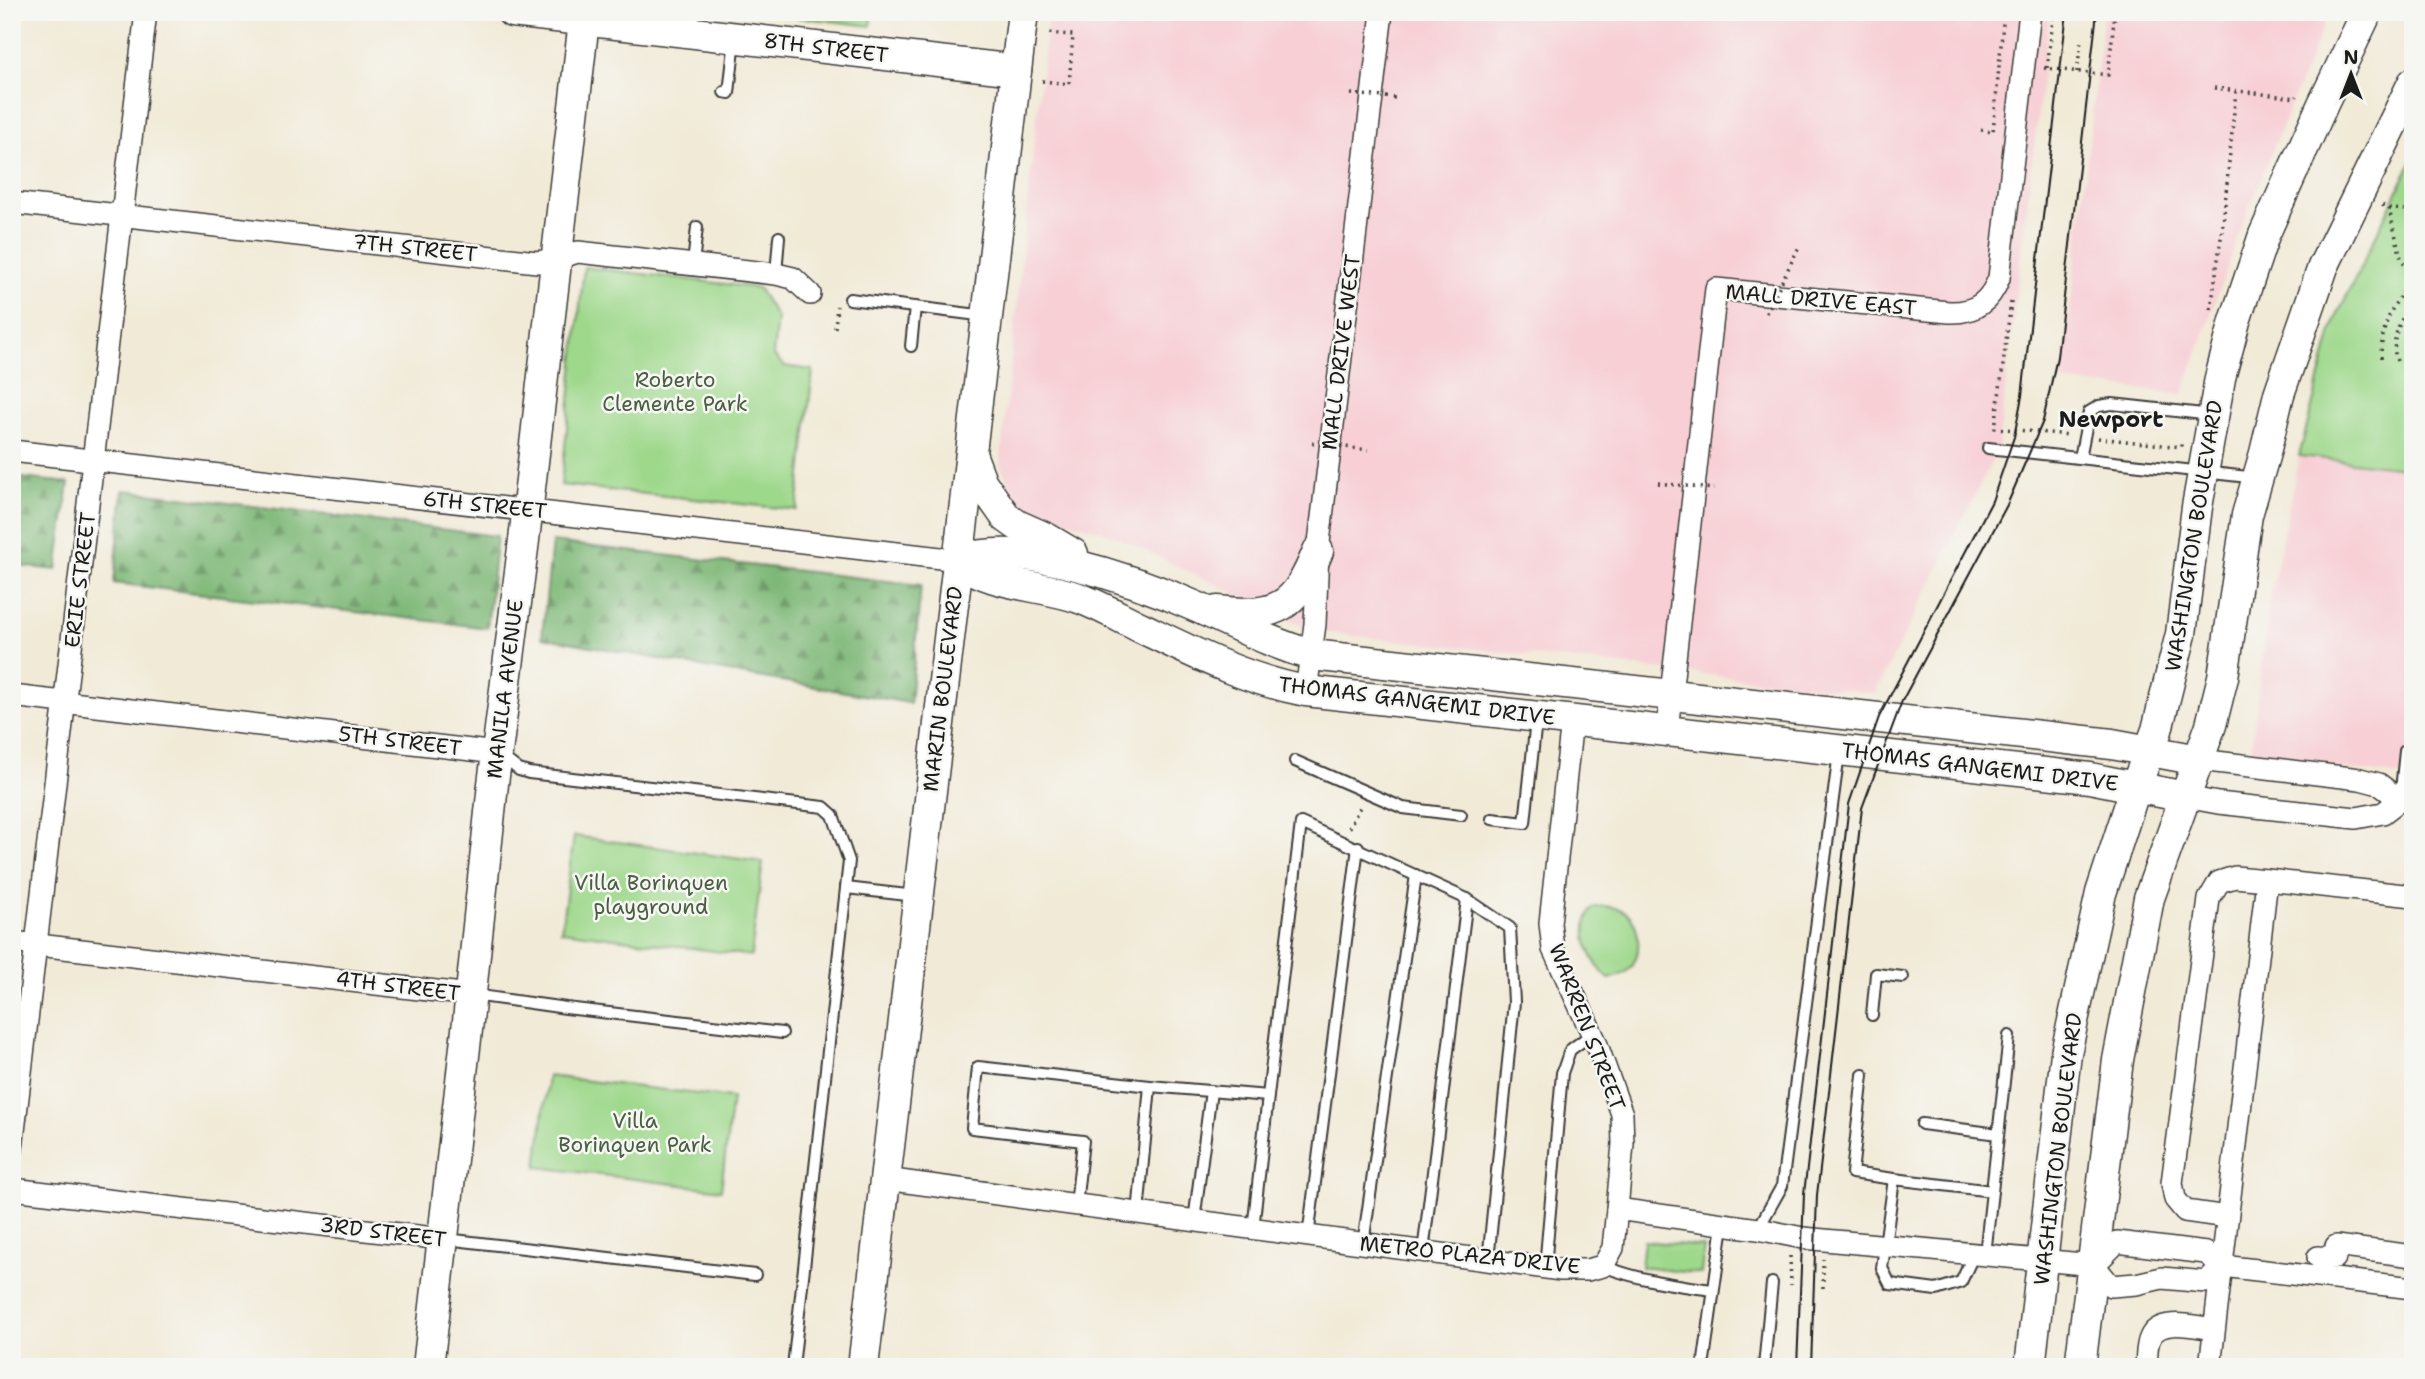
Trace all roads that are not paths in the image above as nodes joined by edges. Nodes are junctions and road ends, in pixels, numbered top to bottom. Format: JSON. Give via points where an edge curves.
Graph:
{"nodes":[{"id":1,"x":146,"y":12,"type":"edge"},
{"id":2,"x":512,"y":12,"type":"edge"},
{"id":3,"x":1023,"y":12,"type":"edge"},
{"id":4,"x":1382,"y":12,"type":"edge"},
{"id":5,"x":2030,"y":12,"type":"edge"},
{"id":6,"x":2367,"y":12,"type":"edge"},
{"id":7,"x":585,"y":16,"type":"edge"},
{"id":8,"x":735,"y":37,"type":"junction"},
{"id":9,"x":1029,"y":76,"type":"junction"},
{"id":10,"x":2413,"y":83,"type":"edge"},
{"id":11,"x":724,"y":92,"type":"dead end"},
{"id":12,"x":12,"y":203,"type":"edge"},
{"id":13,"x":122,"y":216,"type":"junction"},
{"id":14,"x":697,"y":227,"type":"dead end"},
{"id":15,"x":779,"y":237,"type":"dead end"},
{"id":16,"x":557,"y":257,"type":"junction"},
{"id":17,"x":693,"y":265,"type":"junction"},
{"id":18,"x":776,"y":274,"type":"junction"},
{"id":19,"x":810,"y":294,"type":"dead end"},
{"id":20,"x":844,"y":299,"type":"road end"},
{"id":21,"x":915,"y":307,"type":"junction"},
{"id":22,"x":987,"y":316,"type":"junction"},
{"id":23,"x":911,"y":346,"type":"dead end"},
{"id":24,"x":2201,"y":413,"type":"junction"},
{"id":25,"x":1988,"y":448,"type":"dead end"},
{"id":26,"x":12,"y":451,"type":"edge"},
{"id":27,"x":971,"y":453,"type":"junction"},
{"id":28,"x":2080,"y":458,"type":"junction"},
{"id":29,"x":93,"y":461,"type":"junction"},
{"id":30,"x":2202,"y":472,"type":"junction"},
{"id":31,"x":2259,"y":478,"type":"junction"},
{"id":32,"x":528,"y":510,"type":"junction"},
{"id":33,"x":1318,"y":551,"type":"junction"},
{"id":34,"x":958,"y":560,"type":"junction"},
{"id":35,"x":1104,"y":571,"type":"junction"},
{"id":36,"x":1196,"y":607,"type":"junction"},
{"id":37,"x":1312,"y":655,"type":"junction"},
{"id":38,"x":1306,"y":691,"type":"junction"},
{"id":39,"x":1642,"y":691,"type":"junction"},
{"id":40,"x":1671,"y":694,"type":"junction"},
{"id":41,"x":12,"y":696,"type":"edge"},
{"id":42,"x":65,"y":702,"type":"junction"},
{"id":43,"x":1536,"y":716,"type":"junction"},
{"id":44,"x":1573,"y":720,"type":"junction"},
{"id":45,"x":1667,"y":731,"type":"junction"},
{"id":46,"x":1839,"y":750,"type":"junction"},
{"id":47,"x":2150,"y":750,"type":"junction"},
{"id":48,"x":2405,"y":751,"type":"dead end"},
{"id":49,"x":497,"y":753,"type":"junction"},
{"id":50,"x":2199,"y":760,"type":"junction"},
{"id":51,"x":1295,"y":761,"type":"dead end"},
{"id":52,"x":2136,"y":786,"type":"junction"},
{"id":53,"x":2185,"y":797,"type":"junction"},
{"id":54,"x":2407,"y":801,"type":"edge"},
{"id":55,"x":1461,"y":815,"type":"dead end"},
{"id":56,"x":1492,"y":819,"type":"dead end"},
{"id":57,"x":1358,"y":847,"type":"junction"},
{"id":58,"x":1416,"y":875,"type":"junction"},
{"id":59,"x":2267,"y":880,"type":"junction"},
{"id":60,"x":846,"y":888,"type":"junction"},
{"id":61,"x":919,"y":896,"type":"junction"},
{"id":62,"x":2413,"y":896,"type":"edge"},
{"id":63,"x":1467,"y":899,"type":"junction"},
{"id":64,"x":12,"y":942,"type":"edge"},
{"id":65,"x":36,"y":945,"type":"junction"},
{"id":66,"x":1903,"y":977,"type":"dead end"},
{"id":67,"x":471,"y":995,"type":"junction"},
{"id":68,"x":1872,"y":1015,"type":"dead end"},
{"id":69,"x":782,"y":1033,"type":"dead end"},
{"id":70,"x":1592,"y":1034,"type":"junction"},
{"id":71,"x":2009,"y":1036,"type":"dead end"},
{"id":72,"x":1863,"y":1075,"type":"dead end"},
{"id":73,"x":1150,"y":1086,"type":"junction"},
{"id":74,"x":1211,"y":1091,"type":"junction"},
{"id":75,"x":1268,"y":1096,"type":"junction"},
{"id":76,"x":1922,"y":1124,"type":"dead end"},
{"id":77,"x":1998,"y":1134,"type":"junction"},
{"id":78,"x":12,"y":1148,"type":"edge"},
{"id":79,"x":885,"y":1179,"type":"junction"},
{"id":80,"x":1894,"y":1179,"type":"junction"},
{"id":81,"x":12,"y":1189,"type":"edge"},
{"id":82,"x":1992,"y":1191,"type":"junction"},
{"id":83,"x":1076,"y":1205,"type":"junction"},
{"id":84,"x":1616,"y":1209,"type":"junction"},
{"id":85,"x":1138,"y":1214,"type":"junction"},
{"id":86,"x":2227,"y":1217,"type":"junction"},
{"id":87,"x":1194,"y":1221,"type":"junction"},
{"id":88,"x":1723,"y":1225,"type":"junction"},
{"id":89,"x":1253,"y":1229,"type":"junction"},
{"id":90,"x":1758,"y":1229,"type":"junction"},
{"id":91,"x":1308,"y":1237,"type":"junction"},
{"id":92,"x":443,"y":1239,"type":"junction"},
{"id":93,"x":1363,"y":1244,"type":"junction"},
{"id":94,"x":1885,"y":1245,"type":"junction"},
{"id":95,"x":1423,"y":1252,"type":"junction"},
{"id":96,"x":1979,"y":1254,"type":"junction"},
{"id":97,"x":2413,"y":1256,"type":"edge"},
{"id":98,"x":2318,"y":1257,"type":"dead end"},
{"id":99,"x":2043,"y":1259,"type":"junction"},
{"id":100,"x":1488,"y":1261,"type":"junction"},
{"id":101,"x":2094,"y":1265,"type":"junction"},
{"id":102,"x":1603,"y":1266,"type":"junction"},
{"id":103,"x":2222,"y":1266,"type":"junction"},
{"id":104,"x":1545,"y":1268,"type":"junction"},
{"id":105,"x":755,"y":1275,"type":"dead end"},
{"id":106,"x":1772,"y":1283,"type":"dead end"},
{"id":107,"x":2413,"y":1288,"type":"edge"},
{"id":108,"x":1713,"y":1290,"type":"junction"},
{"id":109,"x":2214,"y":1329,"type":"junction"},
{"id":110,"x":428,"y":1367,"type":"edge"},
{"id":111,"x":793,"y":1367,"type":"edge"},
{"id":112,"x":863,"y":1367,"type":"edge"},
{"id":113,"x":1703,"y":1367,"type":"edge"},
{"id":114,"x":1764,"y":1367,"type":"edge"},
{"id":115,"x":2030,"y":1367,"type":"edge"},
{"id":116,"x":2080,"y":1367,"type":"edge"},
{"id":117,"x":2146,"y":1367,"type":"edge"},
{"id":118,"x":2210,"y":1367,"type":"edge"}],
"edges":[{"from":1,"to":13,"type":"street","name":"ERIE STREET"},
{"from":2,"to":7,"type":"street","name":"8TH STREET"},
{"from":3,"to":9,"type":"street","name":"MARIN BOULEVARD"},
{"from":4,"to":33,"type":"street","name":"MALL DRIVE WEST"},
{"from":5,"to":40,"type":"street","name":"MALL DRIVE EAST","via":[[1999,278],[1981,307],[1959,313],[1716,289]]},
{"from":6,"to":24,"type":"street","name":"WASHINGTON BOULEVARD","via":[[2264,235]]},
{"from":7,"to":8,"type":"street","name":"8TH STREET"},
{"from":7,"to":16,"type":"street","name":"MANILA AVENUE"},
{"from":8,"to":9,"type":"street","name":"8TH STREET"},
{"from":8,"to":11,"type":"lane","via":[[729,93]]},
{"from":9,"to":22,"type":"street","name":"MARIN BOULEVARD"},
{"from":10,"to":31,"type":"street","via":[[2323,267],[2279,394]]},
{"from":12,"to":13,"type":"street","name":"7TH STREET"},
{"from":13,"to":16,"type":"street","name":"7TH STREET","via":[[537,262]]},
{"from":13,"to":29,"type":"street","name":"ERIE STREET"},
{"from":14,"to":17,"type":"lane"},
{"from":15,"to":18,"type":"lane"},
{"from":16,"to":17,"type":"street","name":"7TH STREET","via":[[578,252]]},
{"from":16,"to":32,"type":"street","name":"MANILA AVENUE"},
{"from":17,"to":18,"type":"street","name":"7TH STREET"},
{"from":18,"to":19,"type":"street","name":"7TH STREET","via":[[793,278]]},
{"from":20,"to":21,"type":"lane"},
{"from":21,"to":22,"type":"lane"},
{"from":21,"to":23,"type":"lane"},
{"from":22,"to":27,"type":"street","name":"MARIN BOULEVARD"},
{"from":24,"to":28,"type":"lane","via":[[2099,406],[2089,412]]},
{"from":24,"to":30,"type":"street","name":"WASHINGTON BOULEVARD"},
{"from":25,"to":28,"type":"lane"},
{"from":26,"to":29,"type":"street","name":"6TH STREET"},
{"from":27,"to":34,"type":"street","name":"MARIN BOULEVARD"},
{"from":27,"to":35,"type":"street","via":[[982,484],[1006,517]]},
{"from":28,"to":30,"type":"lane"},
{"from":29,"to":32,"type":"street","name":"6TH STREET"},
{"from":29,"to":42,"type":"street","name":"ERIE STREET"},
{"from":30,"to":31,"type":"lane"},
{"from":30,"to":47,"type":"street","name":"WASHINGTON BOULEVARD","via":[[2181,634]]},
{"from":31,"to":50,"type":"street","via":[[2247,515],[2223,677]]},
{"from":32,"to":34,"type":"street","name":"6TH STREET"},
{"from":32,"to":49,"type":"street","name":"MANILA AVENUE"},
{"from":33,"to":36,"type":"street","via":[[1298,591],[1278,606],[1251,614]]},
{"from":33,"to":37,"type":"street","name":"MALL DRIVE WEST"},
{"from":34,"to":35,"type":"street","name":"THOMAS GANGEMI DRIVE","via":[[990,552],[1016,553]]},
{"from":34,"to":38,"type":"street","name":"THOMAS GANGEMI DRIVE","via":[[984,576],[1081,599],[1234,671]]},
{"from":34,"to":61,"type":"street","name":"MARIN BOULEVARD"},
{"from":35,"to":36,"type":"street","name":"THOMAS GANGEMI DRIVE"},
{"from":36,"to":37,"type":"street","name":"THOMAS GANGEMI DRIVE","via":[[1257,637]]},
{"from":37,"to":38,"type":"street","name":"MALL DRIVE WEST"},
{"from":37,"to":39,"type":"street","name":"THOMAS GANGEMI DRIVE"},
{"from":38,"to":43,"type":"street","name":"THOMAS GANGEMI DRIVE"},
{"from":39,"to":40,"type":"street","name":"THOMAS GANGEMI DRIVE"},
{"from":39,"to":44,"type":"street","via":[[1636,702],[1575,706]]},
{"from":40,"to":45,"type":"street","name":"MALL DRIVE EAST"},
{"from":40,"to":47,"type":"street","name":"THOMAS GANGEMI DRIVE"},
{"from":41,"to":42,"type":"street","name":"5TH STREET"},
{"from":42,"to":49,"type":"street","name":"5TH STREET"},
{"from":42,"to":65,"type":"street","name":"ERIE STREET"},
{"from":43,"to":44,"type":"street","name":"THOMAS GANGEMI DRIVE"},
{"from":43,"to":56,"type":"lane","via":[[1525,823]]},
{"from":44,"to":45,"type":"street","name":"THOMAS GANGEMI DRIVE"},
{"from":44,"to":70,"type":"street","name":"WARREN STREET","via":[[1550,923],[1553,949]]},
{"from":45,"to":46,"type":"street","name":"THOMAS GANGEMI DRIVE"},
{"from":46,"to":52,"type":"street","name":"THOMAS GANGEMI DRIVE"},
{"from":46,"to":90,"type":"lane","via":[[1782,1186]]},
{"from":47,"to":50,"type":"street","name":"THOMAS GANGEMI DRIVE"},
{"from":47,"to":52,"type":"street","name":"WASHINGTON BOULEVARD"},
{"from":48,"to":54,"type":"lane"},
{"from":49,"to":60,"type":"lane","name":"5TH STREET","via":[[529,773],[824,807],[833,815],[849,861]]},
{"from":49,"to":67,"type":"street","name":"MANILA AVENUE"},
{"from":50,"to":53,"type":"street"},
{"from":50,"to":54,"type":"street","name":"THOMAS GANGEMI DRIVE","via":[[2360,779],[2379,784]]},
{"from":51,"to":55,"type":"lane","via":[[1403,808]]},
{"from":52,"to":53,"type":"street","name":"THOMAS GANGEMI DRIVE"},
{"from":52,"to":99,"type":"street","name":"WASHINGTON BOULEVARD","via":[[2101,893],[2068,1042]]},
{"from":53,"to":54,"type":"street","name":"THOMAS GANGEMI DRIVE","via":[[2356,818],[2383,813]]},
{"from":53,"to":101,"type":"street","via":[[2149,898],[2118,1060]]},
{"from":57,"to":58,"type":"lane"},
{"from":57,"to":75,"type":"lane","via":[[1301,823]]},
{"from":57,"to":91,"type":"lane"},
{"from":58,"to":63,"type":"lane"},
{"from":58,"to":93,"type":"lane"},
{"from":59,"to":62,"type":"street"},
{"from":59,"to":86,"type":"street"},
{"from":59,"to":86,"type":"street","via":[[2227,879],[2219,882],[2210,899],[2172,1183],[2175,1199],[2185,1211]]},
{"from":60,"to":61,"type":"lane"},
{"from":60,"to":111,"type":"lane"},
{"from":61,"to":79,"type":"street","name":"MARIN BOULEVARD"},
{"from":63,"to":95,"type":"lane"},
{"from":63,"to":100,"type":"lane","via":[[1510,928],[1513,977]]},
{"from":64,"to":65,"type":"street","name":"4TH STREET"},
{"from":65,"to":67,"type":"street","name":"4TH STREET"},
{"from":65,"to":78,"type":"street","name":"ERIE STREET"},
{"from":66,"to":68,"type":"lane","via":[[1876,974]]},
{"from":67,"to":69,"type":"lane","name":"4TH STREET"},
{"from":67,"to":92,"type":"street","name":"MANILA AVENUE"},
{"from":70,"to":84,"type":"street","name":"WARREN STREET","via":[[1622,1114]]},
{"from":70,"to":104,"type":"lane","via":[[1570,1050],[1562,1073]]},
{"from":71,"to":77,"type":"lane"},
{"from":72,"to":80,"type":"lane","via":[[1852,1173]]},
{"from":73,"to":74,"type":"lane"},
{"from":73,"to":83,"type":"lane","via":[[978,1067],[972,1128],[1083,1141]]},
{"from":73,"to":85,"type":"lane"},
{"from":74,"to":75,"type":"lane"},
{"from":74,"to":87,"type":"lane"},
{"from":75,"to":89,"type":"lane"},
{"from":76,"to":77,"type":"lane"},
{"from":77,"to":82,"type":"lane"},
{"from":79,"to":83,"type":"street","name":"METRO PLAZA DRIVE"},
{"from":79,"to":112,"type":"street","name":"MARIN BOULEVARD"},
{"from":80,"to":82,"type":"lane"},
{"from":80,"to":94,"type":"lane"},
{"from":81,"to":92,"type":"street","name":"3RD STREET"},
{"from":82,"to":96,"type":"lane"},
{"from":83,"to":85,"type":"street","name":"METRO PLAZA DRIVE"},
{"from":84,"to":88,"type":"street"},
{"from":84,"to":102,"type":"street","name":"METRO PLAZA DRIVE","via":[[1613,1248]]},
{"from":85,"to":87,"type":"street","name":"METRO PLAZA DRIVE"},
{"from":86,"to":103,"type":"street"},
{"from":87,"to":89,"type":"street","name":"METRO PLAZA DRIVE"},
{"from":88,"to":90,"type":"street"},
{"from":88,"to":108,"type":"lane"},
{"from":89,"to":91,"type":"street","name":"METRO PLAZA DRIVE"},
{"from":90,"to":94,"type":"street"},
{"from":91,"to":93,"type":"street","name":"METRO PLAZA DRIVE"},
{"from":92,"to":105,"type":"lane","name":"3RD STREET"},
{"from":92,"to":110,"type":"street","name":"MANILA AVENUE"},
{"from":93,"to":95,"type":"street","name":"METRO PLAZA DRIVE"},
{"from":94,"to":96,"type":"street"},
{"from":94,"to":96,"type":"lane","via":[[1882,1268],[1890,1284],[1936,1290],[1961,1282]]},
{"from":95,"to":100,"type":"street","name":"METRO PLAZA DRIVE"},
{"from":96,"to":99,"type":"street"},
{"from":97,"to":98,"type":"street","via":[[2336,1246],[2335,1258]]},
{"from":99,"to":101,"type":"street"},
{"from":99,"to":115,"type":"street","name":"WASHINGTON BOULEVARD"},
{"from":100,"to":104,"type":"street","name":"METRO PLAZA DRIVE"},
{"from":101,"to":103,"type":"street","via":[[2117,1242],[2206,1253]]},
{"from":101,"to":103,"type":"street","via":[[2111,1286],[2162,1278],[2206,1282]]},
{"from":101,"to":116,"type":"street"},
{"from":102,"to":104,"type":"street","name":"METRO PLAZA DRIVE"},
{"from":102,"to":108,"type":"lane","via":[[1632,1277]]},
{"from":103,"to":107,"type":"street"},
{"from":103,"to":109,"type":"street"},
{"from":106,"to":114,"type":"lane"},
{"from":108,"to":113,"type":"lane"},
{"from":109,"to":117,"type":"street","via":[[2169,1325],[2156,1329],[2150,1338]]},
{"from":109,"to":118,"type":"street"}]}
